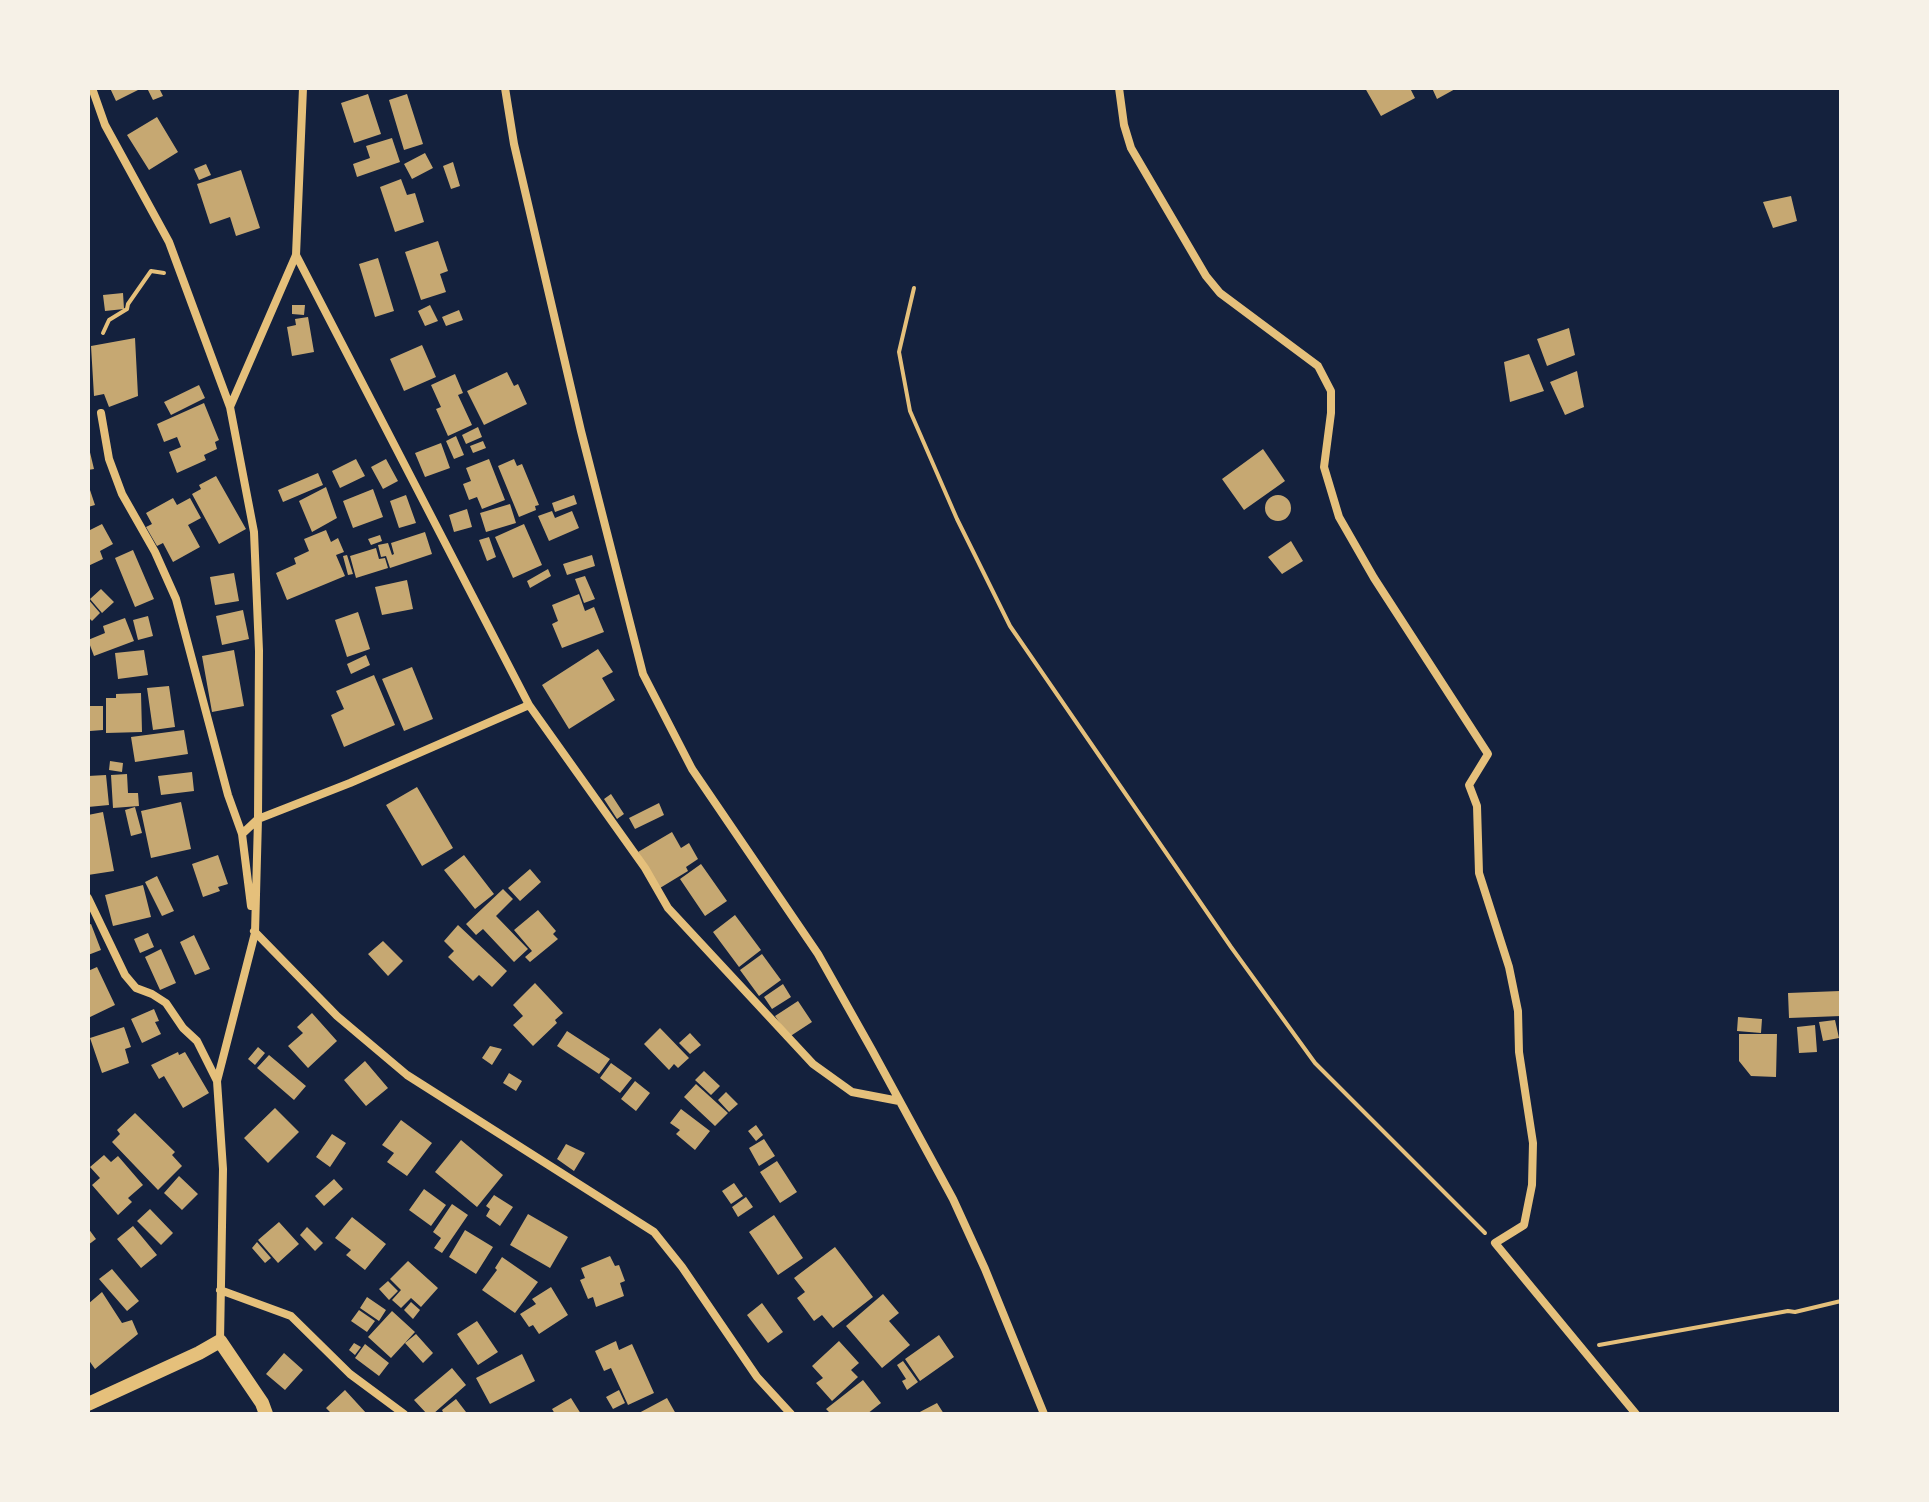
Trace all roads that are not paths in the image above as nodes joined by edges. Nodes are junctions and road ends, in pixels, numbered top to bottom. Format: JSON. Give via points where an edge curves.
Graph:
{"nodes":[{"id":1,"x":92,"y":88,"type":"edge"},
{"id":2,"x":303,"y":88,"type":"edge"},
{"id":3,"x":505,"y":88,"type":"edge"},
{"id":4,"x":1119,"y":88,"type":"edge"},
{"id":5,"x":296,"y":255,"type":"junction"},
{"id":6,"x":230,"y":407,"type":"junction"},
{"id":7,"x":101,"y":413,"type":"dead end"},
{"id":8,"x":529,"y":705,"type":"junction"},
{"id":9,"x":258,"y":819,"type":"junction"},
{"id":10,"x":242,"y":834,"type":"junction"},
{"id":11,"x":88,"y":898,"type":"edge"},
{"id":12,"x":255,"y":933,"type":"junction"},
{"id":13,"x":217,"y":1081,"type":"junction"},
{"id":14,"x":899,"y":1101,"type":"junction"},
{"id":15,"x":220,"y":1290,"type":"junction"},
{"id":16,"x":220,"y":1341,"type":"junction"},
{"id":17,"x":88,"y":1404,"type":"edge"},
{"id":18,"x":266,"y":1414,"type":"edge"},
{"id":19,"x":404,"y":1414,"type":"edge"},
{"id":20,"x":791,"y":1414,"type":"edge"},
{"id":21,"x":1044,"y":1414,"type":"edge"},
{"id":22,"x":1636,"y":1414,"type":"edge"}],
"edges":[{"from":1,"to":6,"type":"street","via":[[105,125],[169,242]]},
{"from":2,"to":5,"type":"street"},
{"from":3,"to":14,"type":"street","via":[[581,431],[643,674],[692,769],[818,954]]},
{"from":4,"to":22,"type":"street","via":[[1131,148],[1206,276],[1220,293],[1318,366],[1331,391],[1324,467],[1339,517],[1488,754],[1469,785],[1477,806],[1479,873],[1518,1011],[1533,1143],[1524,1225],[1495,1243]]},
{"from":5,"to":6,"type":"street"},
{"from":5,"to":8,"type":"street"},
{"from":6,"to":9,"type":"street","via":[[254,532]]},
{"from":7,"to":10,"type":"street","via":[[122,494],[176,599]]},
{"from":8,"to":9,"type":"street"},
{"from":8,"to":14,"type":"street","via":[[668,908],[802,1053],[852,1092]]},
{"from":9,"to":10,"type":"street"},
{"from":9,"to":12,"type":"street"},
{"from":10,"to":12,"type":"street"},
{"from":11,"to":13,"type":"street","via":[[125,975],[136,988],[166,1003],[197,1041]]},
{"from":12,"to":13,"type":"street"},
{"from":12,"to":20,"type":"street","via":[[337,1016],[407,1075],[654,1232],[757,1377]]},
{"from":13,"to":15,"type":"street","via":[[223,1169]]},
{"from":14,"to":21,"type":"street","via":[[953,1199]]},
{"from":15,"to":16,"type":"street"},
{"from":15,"to":19,"type":"street","via":[[291,1316],[350,1374]]},
{"from":16,"to":17,"type":"street"},
{"from":16,"to":18,"type":"street"}]}
